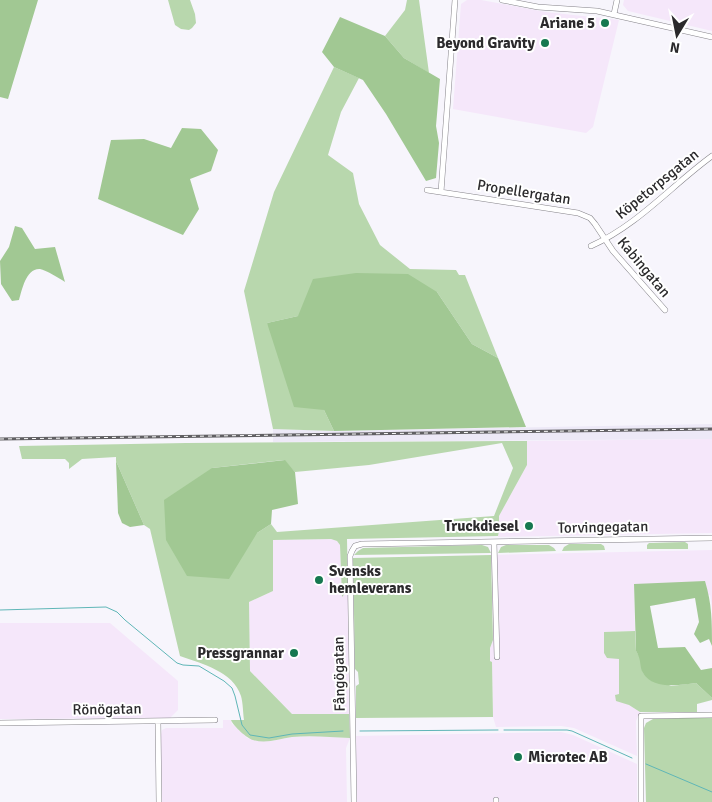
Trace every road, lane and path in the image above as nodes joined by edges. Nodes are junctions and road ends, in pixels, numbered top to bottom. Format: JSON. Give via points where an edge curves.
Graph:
{"nodes":[{"id":1,"x":455,"y":0,"type":"edge"},
{"id":2,"x":502,"y":0,"type":"edge"},
{"id":3,"x":617,"y":0,"type":"edge"},
{"id":4,"x":614,"y":14,"type":"junction"},
{"id":5,"x":712,"y":37,"type":"edge"},
{"id":6,"x":712,"y":156,"type":"edge"},
{"id":7,"x":427,"y":190,"type":"dead end"},
{"id":8,"x":441,"y":192,"type":"junction"},
{"id":9,"x":605,"y":239,"type":"junction"},
{"id":10,"x":591,"y":246,"type":"dead end"},
{"id":11,"x":665,"y":310,"type":"dead end"},
{"id":12,"x":712,"y":538,"type":"edge"},
{"id":13,"x":494,"y":542,"type":"junction"},
{"id":14,"x":355,"y":546,"type":"joint"},
{"id":15,"x":497,"y":658,"type":"dead end"},
{"id":16,"x":712,"y":715,"type":"edge"},
{"id":17,"x":215,"y":720,"type":"dead end"},
{"id":18,"x":158,"y":721,"type":"junction"},
{"id":19,"x":0,"y":723,"type":"edge"},
{"id":20,"x":159,"y":802,"type":"edge"},
{"id":21,"x":354,"y":802,"type":"edge"},
{"id":22,"x":641,"y":802,"type":"edge"}],
"edges":[{"from":1,"to":8,"type":"street"},
{"from":2,"to":4,"type":"street","via":[[538,8],[586,9]]},
{"from":3,"to":4,"type":"street"},
{"from":4,"to":5,"type":"street"},
{"from":6,"to":9,"type":"street","name":"Köpetorpsgatan","via":[[643,214]]},
{"from":7,"to":8,"type":"street","name":"Propellergatan"},
{"from":8,"to":9,"type":"street","name":"Propellergatan","via":[[578,213],[590,218]]},
{"from":9,"to":10,"type":"street","name":"Köpetorpsgatan"},
{"from":9,"to":11,"type":"street","name":"Kabingatan"},
{"from":12,"to":13,"type":"street","name":"Torvingegatan"},
{"from":13,"to":14,"type":"street","name":"Torvingegatan"},
{"from":13,"to":15,"type":"street"},
{"from":14,"to":21,"type":"street","name":"Fångögatan","via":[[350,556]]},
{"from":16,"to":22,"type":"street","via":[[640,716]]},
{"from":17,"to":18,"type":"street","name":"Rönögatan"},
{"from":18,"to":19,"type":"street","name":"Rönögatan"},
{"from":18,"to":20,"type":"street"}]}
